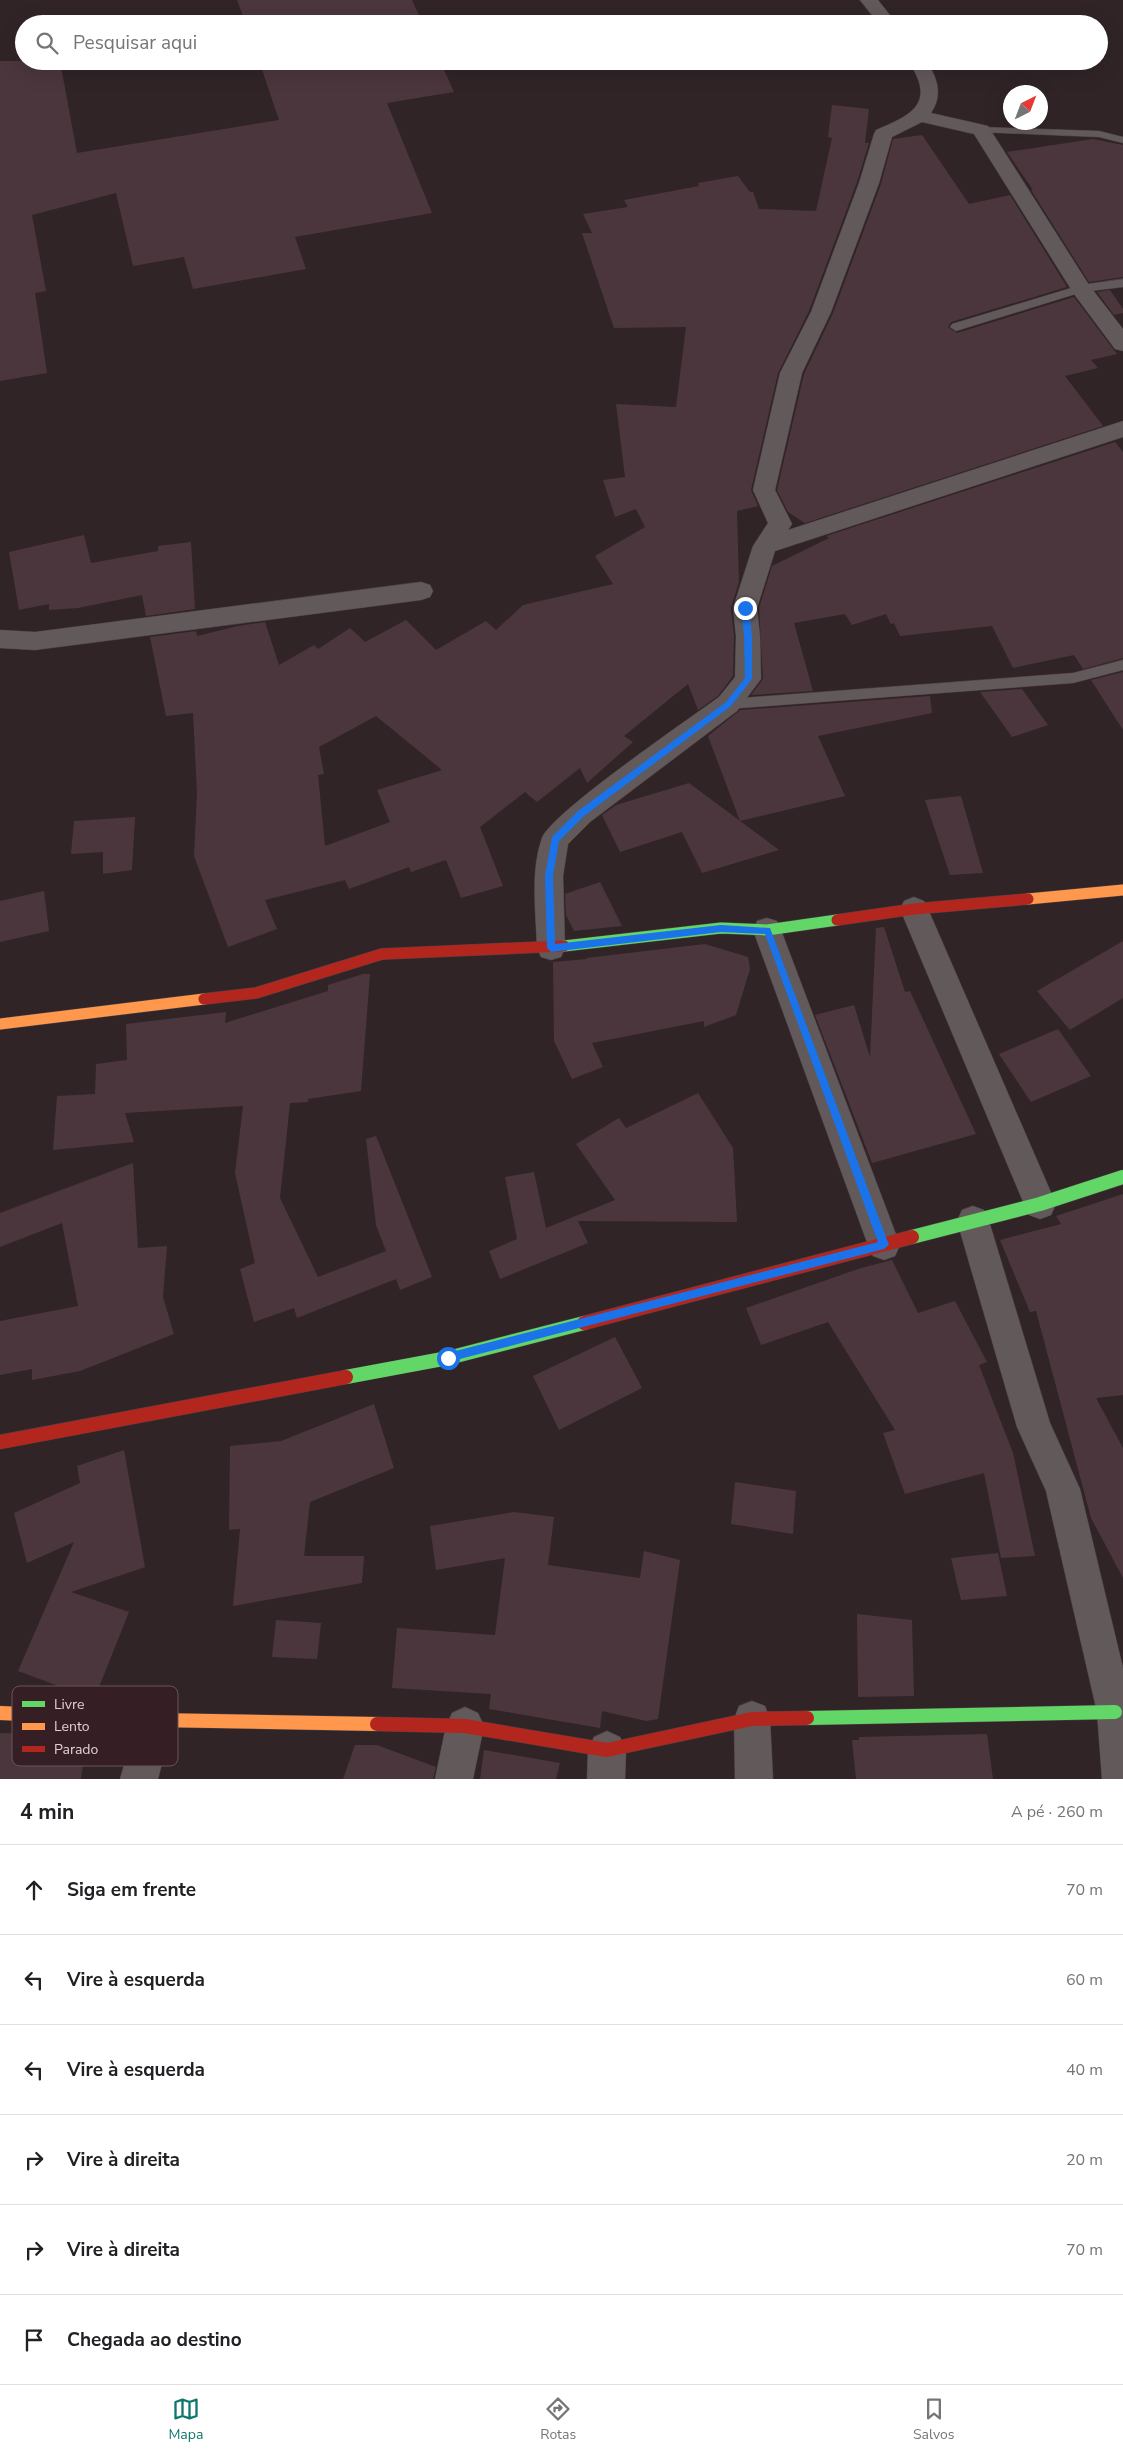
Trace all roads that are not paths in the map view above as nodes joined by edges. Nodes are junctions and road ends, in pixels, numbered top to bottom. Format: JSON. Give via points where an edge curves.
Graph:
{"nodes":[{"id":1,"x":870,"y":0,"type":"edge"},
{"id":2,"x":881,"y":15,"type":"edge"},
{"id":3,"x":924,"y":70,"type":"edge"},
{"id":4,"x":920,"y":116,"type":"junction"},
{"id":5,"x":981,"y":130,"type":"junction"},
{"id":6,"x":1123,"y":140,"type":"edge"},
{"id":7,"x":1123,"y":283,"type":"edge"},
{"id":8,"x":1081,"y":289,"type":"junction"},
{"id":9,"x":956,"y":327,"type":"dead end"},
{"id":10,"x":1123,"y":344,"type":"edge"},
{"id":11,"x":1123,"y":429,"type":"edge"},
{"id":12,"x":765,"y":546,"type":"junction"},
{"id":13,"x":421,"y":591,"type":"dead end"},
{"id":14,"x":0,"y":639,"type":"edge"},
{"id":15,"x":1123,"y":665,"type":"edge"},
{"id":16,"x":728,"y":704,"type":"junction"},
{"id":17,"x":1123,"y":890,"type":"edge"},
{"id":18,"x":914,"y":909,"type":"junction"},
{"id":19,"x":767,"y":930,"type":"junction"},
{"id":20,"x":551,"y":948,"type":"junction"},
{"id":21,"x":0,"y":1024,"type":"edge"},
{"id":22,"x":1123,"y":1177,"type":"edge"},
{"id":23,"x":1040,"y":1204,"type":"junction"},
{"id":24,"x":973,"y":1221,"type":"junction"},
{"id":25,"x":884,"y":1245,"type":"junction"},
{"id":26,"x":0,"y":1442,"type":"edge"},
{"id":27,"x":1119,"y":1711,"type":"edge"},
{"id":28,"x":752,"y":1719,"type":"junction"},
{"id":29,"x":178,"y":1720,"type":"edge"},
{"id":30,"x":465,"y":1726,"type":"junction"},
{"id":31,"x":606,"y":1765,"type":"edge"},
{"id":32,"x":143,"y":1766,"type":"edge"},
{"id":33,"x":140,"y":1779,"type":"edge"},
{"id":34,"x":454,"y":1779,"type":"edge"},
{"id":35,"x":754,"y":1779,"type":"edge"},
{"id":36,"x":1121,"y":1779,"type":"edge"}],
"edges":[{"from":1,"to":2,"type":"street"},
{"from":3,"to":4,"type":"street","via":[[929,86],[928,100]]},
{"from":4,"to":5,"type":"street"},
{"from":4,"to":12,"type":"street","via":[[883,134],[869,183],[821,312],[791,373],[764,490],[780,524]]},
{"from":5,"to":6,"type":"lane","via":[[1099,134]]},
{"from":5,"to":8,"type":"street"},
{"from":7,"to":8,"type":"lane"},
{"from":8,"to":9,"type":"lane"},
{"from":8,"to":10,"type":"street"},
{"from":11,"to":12,"type":"street"},
{"from":12,"to":16,"type":"street","via":[[745,608],[748,679]]},
{"from":13,"to":14,"type":"street","via":[[35,641]]},
{"from":15,"to":16,"type":"lane","via":[[1073,678]]},
{"from":16,"to":20,"type":"street","via":[[581,814],[555,840],[549,876]]},
{"from":17,"to":18,"type":"street"},
{"from":18,"to":19,"type":"street"},
{"from":18,"to":23,"type":"street"},
{"from":19,"to":20,"type":"street","via":[[721,928]]},
{"from":19,"to":25,"type":"street"},
{"from":20,"to":21,"type":"street","via":[[382,954],[256,993]]},
{"from":22,"to":23,"type":"street"},
{"from":23,"to":24,"type":"street"},
{"from":24,"to":25,"type":"street"},
{"from":24,"to":27,"type":"street","via":[[1034,1426],[1063,1489]]},
{"from":25,"to":26,"type":"street","via":[[448,1358]]},
{"from":27,"to":28,"type":"street"},
{"from":27,"to":36,"type":"street"},
{"from":28,"to":31,"type":"street"},
{"from":28,"to":35,"type":"street"},
{"from":29,"to":30,"type":"street"},
{"from":30,"to":31,"type":"street"},
{"from":30,"to":34,"type":"street"},
{"from":32,"to":33,"type":"street"}]}
